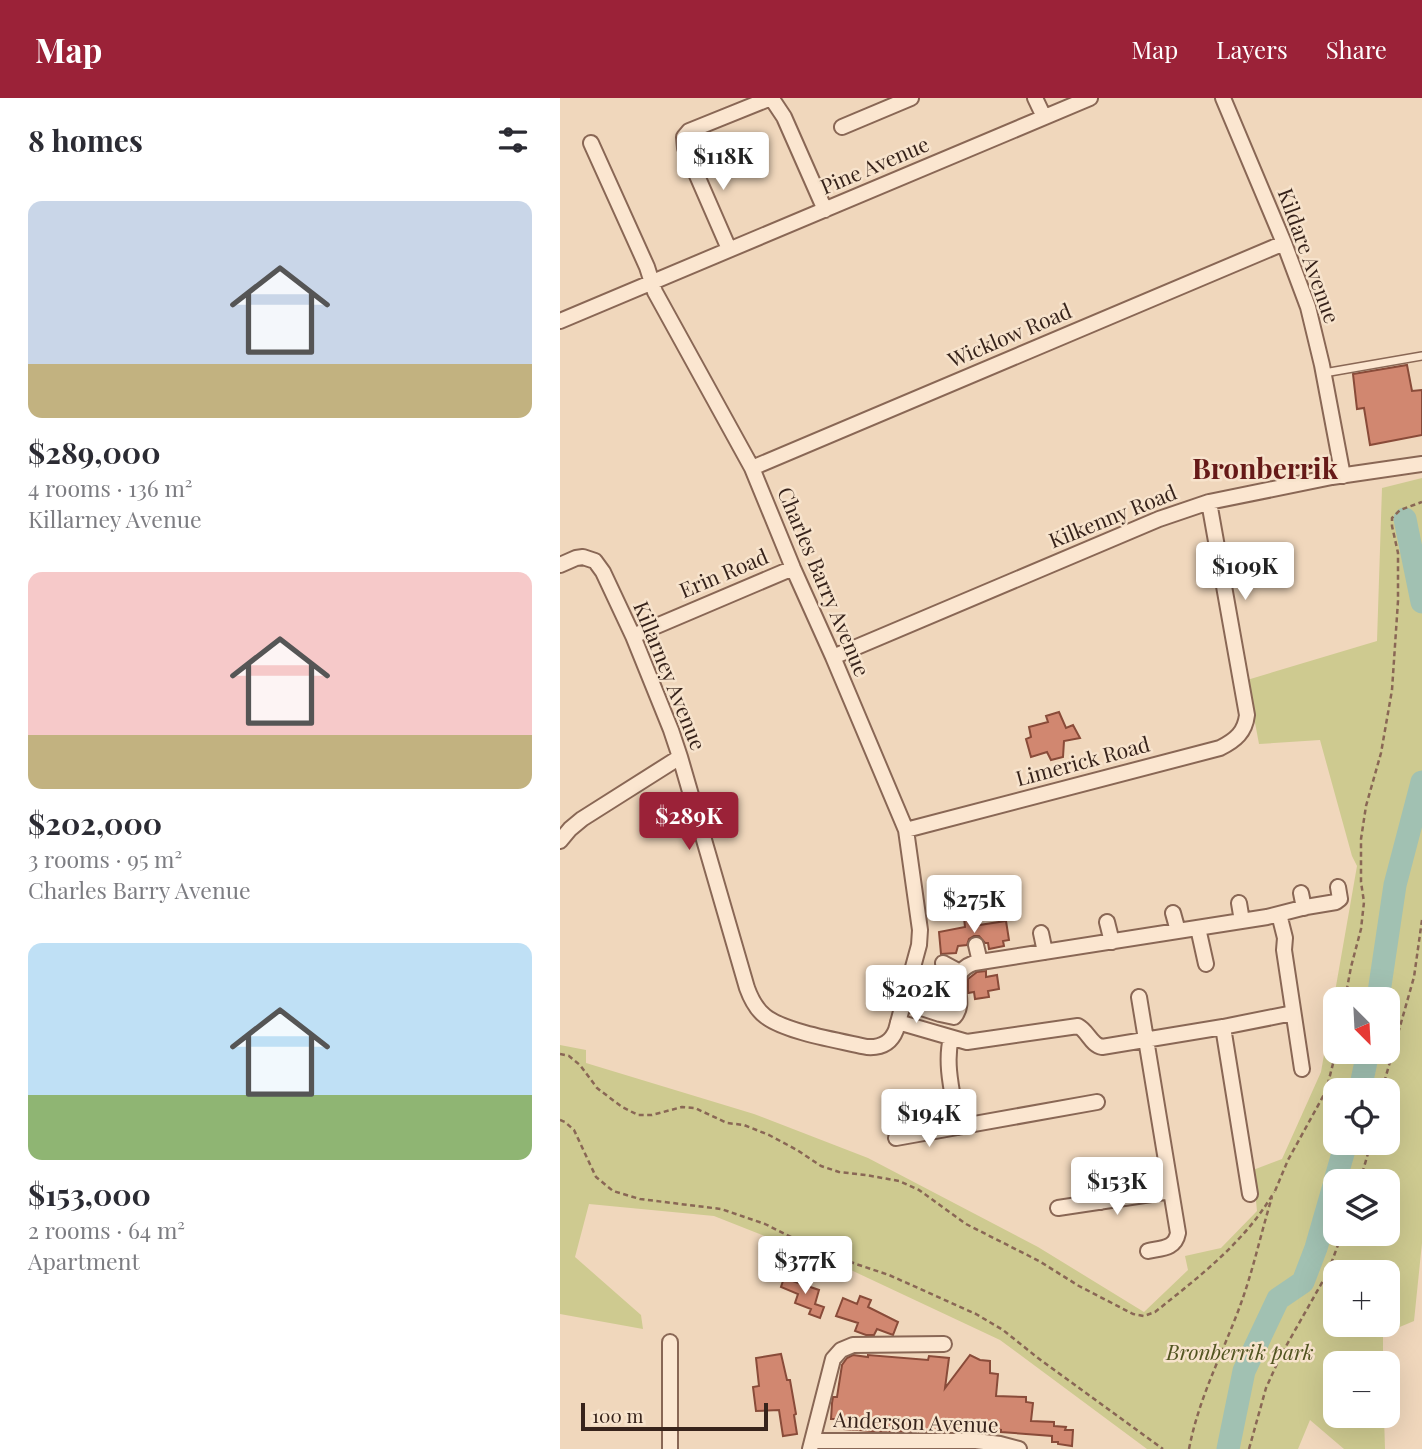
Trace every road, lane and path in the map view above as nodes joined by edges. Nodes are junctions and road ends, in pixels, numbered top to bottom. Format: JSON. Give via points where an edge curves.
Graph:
{"nodes":[{"id":1,"x":911,"y":98,"type":"edge"},
{"id":2,"x":1035,"y":98,"type":"edge"},
{"id":3,"x":1090,"y":98,"type":"edge"},
{"id":4,"x":1223,"y":98,"type":"edge"},
{"id":5,"x":1044,"y":117,"type":"junction"},
{"id":6,"x":842,"y":127,"type":"dead end"},
{"id":7,"x":591,"y":143,"type":"dead end"},
{"id":8,"x":825,"y":210,"type":"junction"},
{"id":9,"x":1284,"y":243,"type":"junction"},
{"id":10,"x":729,"y":249,"type":"junction"},
{"id":11,"x":651,"y":281,"type":"junction"},
{"id":12,"x":560,"y":321,"type":"edge"},
{"id":13,"x":1422,"y":356,"type":"edge"},
{"id":14,"x":1323,"y":373,"type":"junction"},
{"id":15,"x":1422,"y":464,"type":"edge"},
{"id":16,"x":752,"y":468,"type":"junction"},
{"id":17,"x":1343,"y":476,"type":"junction"},
{"id":18,"x":1209,"y":502,"type":"junction"},
{"id":19,"x":1422,"y":502,"type":"edge"},
{"id":20,"x":560,"y":565,"type":"edge"},
{"id":21,"x":793,"y":568,"type":"junction"},
{"id":22,"x":633,"y":636,"type":"junction"},
{"id":23,"x":833,"y":657,"type":"junction"},
{"id":24,"x":680,"y":757,"type":"junction"},
{"id":25,"x":906,"y":830,"type":"junction"},
{"id":26,"x":560,"y":841,"type":"edge"},
{"id":27,"x":1338,"y":887,"type":"dead end"},
{"id":28,"x":1301,"y":892,"type":"dead end"},
{"id":29,"x":1239,"y":903,"type":"dead end"},
{"id":30,"x":1312,"y":911,"type":"junction"},
{"id":31,"x":1173,"y":913,"type":"dead end"},
{"id":32,"x":1272,"y":920,"type":"junction"},
{"id":33,"x":1422,"y":920,"type":"edge"},
{"id":34,"x":1242,"y":921,"type":"junction"},
{"id":35,"x":1107,"y":922,"type":"dead end"},
{"id":36,"x":1188,"y":932,"type":"junction"},
{"id":37,"x":1041,"y":933,"type":"dead end"},
{"id":38,"x":1122,"y":944,"type":"junction"},
{"id":39,"x":976,"y":945,"type":"dead end"},
{"id":40,"x":1045,"y":952,"type":"junction"},
{"id":41,"x":980,"y":962,"type":"junction"},
{"id":42,"x":943,"y":963,"type":"dead end"},
{"id":43,"x":1206,"y":964,"type":"dead end"},
{"id":44,"x":958,"y":979,"type":"junction"},
{"id":45,"x":1347,"y":987,"type":"edge"},
{"id":46,"x":1139,"y":997,"type":"dead end"},
{"id":47,"x":904,"y":1002,"type":"junction"},
{"id":48,"x":1293,"y":1013,"type":"junction"},
{"id":49,"x":898,"y":1022,"type":"junction"},
{"id":50,"x":1223,"y":1027,"type":"junction"},
{"id":51,"x":956,"y":1030,"type":"junction"},
{"id":52,"x":1145,"y":1040,"type":"junction"},
{"id":53,"x":873,"y":1048,"type":"joint"},
{"id":54,"x":560,"y":1054,"type":"edge"},
{"id":55,"x":1333,"y":1064,"type":"edge"},
{"id":56,"x":1302,"y":1069,"type":"dead end"},
{"id":57,"x":1385,"y":1078,"type":"edge"},
{"id":58,"x":1097,"y":1102,"type":"dead end"},
{"id":59,"x":560,"y":1120,"type":"edge"},
{"id":60,"x":958,"y":1127,"type":"junction"},
{"id":61,"x":896,"y":1138,"type":"dead end"},
{"id":62,"x":1094,"y":1169,"type":"dead end"},
{"id":63,"x":1171,"y":1191,"type":"junction"},
{"id":64,"x":1274,"y":1192,"type":"junction"},
{"id":65,"x":1250,"y":1194,"type":"dead end"},
{"id":66,"x":1101,"y":1202,"type":"junction"},
{"id":67,"x":1058,"y":1208,"type":"dead end"},
{"id":68,"x":1338,"y":1246,"type":"edge"},
{"id":69,"x":1148,"y":1251,"type":"dead end"},
{"id":70,"x":670,"y":1342,"type":"dead end"},
{"id":71,"x":944,"y":1344,"type":"dead end"},
{"id":72,"x":811,"y":1445,"type":"edge"},
{"id":73,"x":670,"y":1449,"type":"edge"},
{"id":74,"x":1019,"y":1449,"type":"edge"},
{"id":75,"x":1163,"y":1449,"type":"edge"},
{"id":76,"x":1189,"y":1449,"type":"edge"},
{"id":77,"x":1250,"y":1449,"type":"edge"}],
"edges":[{"from":1,"to":6,"type":"street"},
{"from":2,"to":5,"type":"street"},
{"from":3,"to":5,"type":"street","name":"Pine Avenue"},
{"from":4,"to":9,"type":"street","name":"Kildare Avenue"},
{"from":5,"to":8,"type":"street","name":"Pine Avenue"},
{"from":7,"to":11,"type":"street","name":"Charles Barry Avenue"},
{"from":8,"to":10,"type":"street","name":"Pine Avenue"},
{"from":8,"to":10,"type":"street","via":[[771,100],[689,131],[685,148]]},
{"from":9,"to":14,"type":"street","name":"Kildare Avenue","via":[[1308,307]]},
{"from":9,"to":16,"type":"street","name":"Wicklow Road"},
{"from":10,"to":11,"type":"street","name":"Pine Avenue"},
{"from":11,"to":12,"type":"street","name":"Pine Avenue"},
{"from":11,"to":16,"type":"street","name":"Charles Barry Avenue"},
{"from":13,"to":14,"type":"lane"},
{"from":14,"to":17,"type":"street","name":"Kildare Avenue"},
{"from":15,"to":17,"type":"street","name":"Kilkenny Road"},
{"from":16,"to":21,"type":"street","name":"Charles Barry Avenue"},
{"from":17,"to":18,"type":"street","name":"Kilkenny Road"},
{"from":18,"to":23,"type":"street","name":"Kilkenny Road"},
{"from":18,"to":25,"type":"street","name":"Limerick Road","via":[[1246,709],[1241,734],[1220,748]]},
{"from":19,"to":45,"type":"path","via":[[1392,518],[1398,601],[1392,690],[1361,839],[1364,902]]},
{"from":20,"to":22,"type":"street","name":"Killarney Avenue","via":[[583,557],[595,561]]},
{"from":21,"to":22,"type":"street","name":"Erin Road"},
{"from":21,"to":23,"type":"street","name":"Charles Barry Avenue"},
{"from":22,"to":24,"type":"street","name":"Killarney Avenue"},
{"from":23,"to":25,"type":"street","name":"Charles Barry Avenue"},
{"from":24,"to":26,"type":"street","via":[[582,819]]},
{"from":24,"to":53,"type":"street","name":"Killarney Avenue","via":[[754,1005],[779,1025]]},
{"from":25,"to":47,"type":"street","name":"Charles Barry Avenue","via":[[920,930]]},
{"from":27,"to":30,"type":"street","via":[[1340,899]]},
{"from":28,"to":30,"type":"street"},
{"from":29,"to":34,"type":"street"},
{"from":30,"to":32,"type":"street"},
{"from":31,"to":36,"type":"street"},
{"from":32,"to":34,"type":"street"},
{"from":32,"to":48,"type":"street","via":[[1285,938]]},
{"from":33,"to":57,"type":"path","via":[[1413,977]]},
{"from":34,"to":36,"type":"street","via":[[1214,931]]},
{"from":35,"to":38,"type":"street"},
{"from":36,"to":38,"type":"street"},
{"from":36,"to":43,"type":"street"},
{"from":37,"to":40,"type":"street"},
{"from":38,"to":40,"type":"street","via":[[1063,955]]},
{"from":39,"to":41,"type":"street"},
{"from":40,"to":41,"type":"street","via":[[996,966]]},
{"from":41,"to":44,"type":"street","via":[[964,968]]},
{"from":42,"to":44,"type":"street","via":[[956,970]]},
{"from":44,"to":51,"type":"street"},
{"from":46,"to":52,"type":"street"},
{"from":47,"to":49,"type":"street","name":"Charles Barry Avenue"},
{"from":47,"to":51,"type":"street","via":[[954,1017]]},
{"from":48,"to":50,"type":"street"},
{"from":48,"to":56,"type":"street"},
{"from":49,"to":51,"type":"street"},
{"from":49,"to":53,"type":"street","name":"Charles Barry Avenue","via":[[891,1039]]},
{"from":50,"to":52,"type":"street"},
{"from":50,"to":65,"type":"street"},
{"from":51,"to":52,"type":"street","via":[[967,1042],[1079,1026],[1097,1046]]},
{"from":51,"to":60,"type":"street","via":[[948,1049]]},
{"from":52,"to":63,"type":"street"},
{"from":54,"to":64,"type":"path","via":[[580,1065],[597,1088],[638,1115],[695,1108],[769,1135],[821,1166],[899,1181],[919,1190],[966,1224],[1133,1314],[1155,1312],[1217,1260],[1251,1227]]},
{"from":55,"to":64,"type":"path","via":[[1326,1091]]},
{"from":58,"to":60,"type":"street"},
{"from":59,"to":75,"type":"path","via":[[574,1130],[596,1177],[614,1191],[640,1199],[720,1209],[765,1224],[976,1314]]},
{"from":60,"to":61,"type":"street"},
{"from":62,"to":66,"type":"street"},
{"from":63,"to":66,"type":"street"},
{"from":63,"to":69,"type":"street","via":[[1177,1238],[1170,1246]]},
{"from":64,"to":76,"type":"path","via":[[1241,1305],[1194,1422]]},
{"from":66,"to":67,"type":"street"},
{"from":68,"to":77,"type":"path","via":[[1266,1388]]},
{"from":70,"to":73,"type":"street"},
{"from":71,"to":72,"type":"street","via":[[853,1345],[841,1350],[833,1359]]},
{"from":72,"to":74,"type":"street","name":"Anderson Avenue","via":[[976,1441]]}]}
